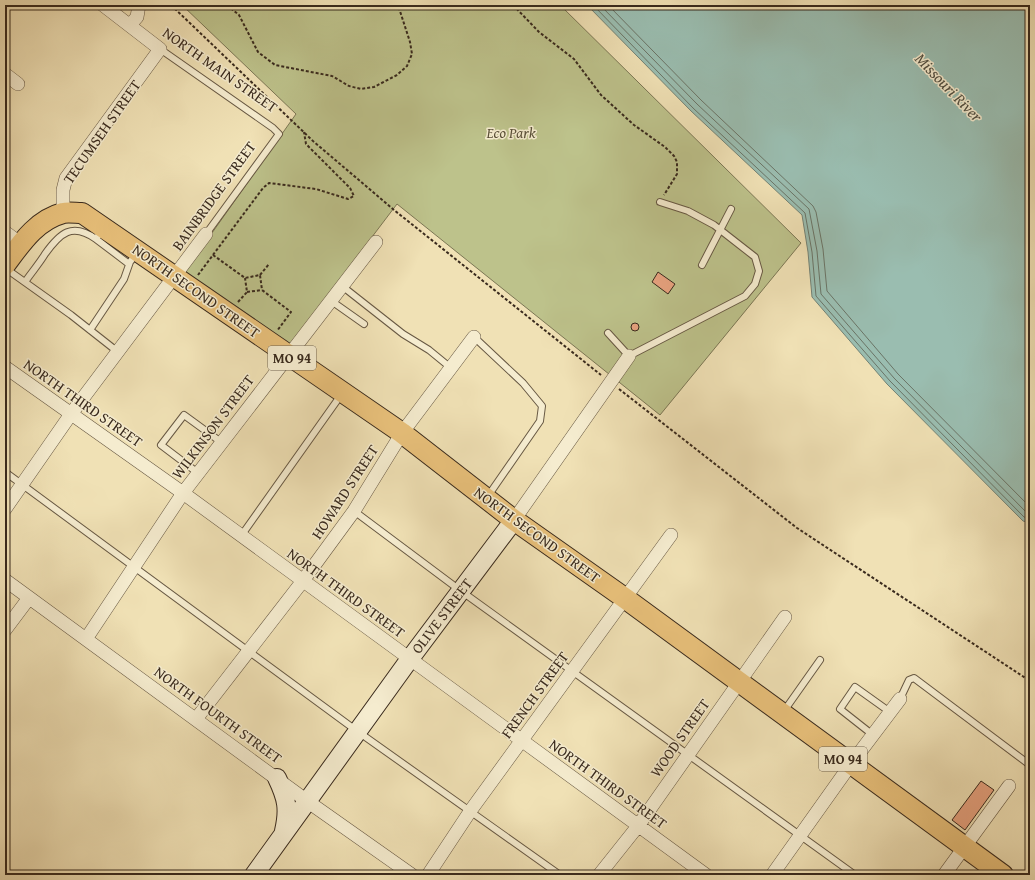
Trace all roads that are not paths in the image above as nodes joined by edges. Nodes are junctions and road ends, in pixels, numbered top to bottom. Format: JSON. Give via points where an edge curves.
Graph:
{"nodes":[{"id":1,"x":103,"y":5,"type":"edge"},
{"id":2,"x":139,"y":5,"type":"edge"},
{"id":3,"x":130,"y":25,"type":"junction"},
{"id":4,"x":160,"y":49,"type":"junction"},
{"id":5,"x":5,"y":74,"type":"edge"},
{"id":6,"x":18,"y":84,"type":"dead end"},
{"id":7,"x":280,"y":134,"type":"joint"},
{"id":8,"x":660,"y":202,"type":"road end"},
{"id":9,"x":731,"y":209,"type":"dead end"},
{"id":10,"x":63,"y":213,"type":"junction"},
{"id":11,"x":720,"y":229,"type":"junction"},
{"id":12,"x":5,"y":232,"type":"edge"},
{"id":13,"x":100,"y":233,"type":"junction"},
{"id":14,"x":206,"y":234,"type":"joint"},
{"id":15,"x":376,"y":242,"type":"dead end"},
{"id":16,"x":21,"y":244,"type":"junction"},
{"id":17,"x":134,"y":257,"type":"junction"},
{"id":18,"x":702,"y":265,"type":"dead end"},
{"id":19,"x":5,"y":266,"type":"edge"},
{"id":20,"x":175,"y":277,"type":"junction"},
{"id":21,"x":25,"y":282,"type":"junction"},
{"id":22,"x":341,"y":286,"type":"junction"},
{"id":23,"x":330,"y":300,"type":"junction"},
{"id":24,"x":364,"y":324,"type":"dead end"},
{"id":25,"x":90,"y":330,"type":"junction"},
{"id":26,"x":608,"y":333,"type":"dead end"},
{"id":27,"x":474,"y":337,"type":"joint"},
{"id":28,"x":118,"y":352,"type":"junction"},
{"id":29,"x":288,"y":355,"type":"junction"},
{"id":30,"x":629,"y":356,"type":"junction"},
{"id":31,"x":5,"y":367,"type":"edge"},
{"id":32,"x":451,"y":368,"type":"junction"},
{"id":33,"x":343,"y":392,"type":"junction"},
{"id":34,"x":71,"y":414,"type":"junction"},
{"id":35,"x":402,"y":433,"type":"junction"},
{"id":36,"x":221,"y":442,"type":"junction"},
{"id":37,"x":5,"y":472,"type":"edge"},
{"id":38,"x":198,"y":473,"type":"junction"},
{"id":39,"x":22,"y":484,"type":"junction"},
{"id":40,"x":183,"y":493,"type":"junction"},
{"id":41,"x":486,"y":499,"type":"junction"},
{"id":42,"x":5,"y":509,"type":"edge"},
{"id":43,"x":354,"y":511,"type":"junction"},
{"id":44,"x":514,"y":520,"type":"junction"},
{"id":45,"x":671,"y":535,"type":"dead end"},
{"id":46,"x":241,"y":536,"type":"junction"},
{"id":47,"x":135,"y":566,"type":"junction"},
{"id":48,"x":5,"y":580,"type":"edge"},
{"id":49,"x":302,"y":582,"type":"junction"},
{"id":50,"x":461,"y":591,"type":"junction"},
{"id":51,"x":29,"y":598,"type":"junction"},
{"id":52,"x":626,"y":599,"type":"junction"},
{"id":53,"x":785,"y":617,"type":"dead end"},
{"id":54,"x":5,"y":630,"type":"edge"},
{"id":55,"x":86,"y":639,"type":"junction"},
{"id":56,"x":250,"y":650,"type":"junction"},
{"id":57,"x":409,"y":660,"type":"junction"},
{"id":58,"x":820,"y":660,"type":"dead end"},
{"id":59,"x":572,"y":671,"type":"junction"},
{"id":60,"x":738,"y":683,"type":"junction"},
{"id":61,"x":900,"y":699,"type":"joint"},
{"id":62,"x":890,"y":712,"type":"junction"},
{"id":63,"x":782,"y":714,"type":"junction"},
{"id":64,"x":196,"y":719,"type":"junction"},
{"id":65,"x":358,"y":731,"type":"junction"},
{"id":66,"x":873,"y":735,"type":"junction"},
{"id":67,"x":522,"y":740,"type":"junction"},
{"id":68,"x":688,"y":754,"type":"junction"},
{"id":69,"x":851,"y":764,"type":"junction"},
{"id":70,"x":1030,"y":765,"type":"edge"},
{"id":71,"x":277,"y":778,"type":"junction"},
{"id":72,"x":1008,"y":786,"type":"dead end"},
{"id":73,"x":307,"y":800,"type":"junction"},
{"id":74,"x":471,"y":810,"type":"junction"},
{"id":75,"x":638,"y":826,"type":"junction"},
{"id":76,"x":801,"y":835,"type":"junction"},
{"id":77,"x":282,"y":837,"type":"junction"},
{"id":78,"x":964,"y":847,"type":"junction"},
{"id":79,"x":254,"y":875,"type":"edge"},
{"id":80,"x":412,"y":875,"type":"edge"},
{"id":81,"x":428,"y":875,"type":"edge"},
{"id":82,"x":560,"y":875,"type":"edge"},
{"id":83,"x":599,"y":875,"type":"edge"},
{"id":84,"x":706,"y":875,"type":"edge"},
{"id":85,"x":772,"y":875,"type":"edge"},
{"id":86,"x":855,"y":875,"type":"edge"},
{"id":87,"x":944,"y":875,"type":"edge"},
{"id":88,"x":1003,"y":875,"type":"edge"}],
"edges":[{"from":1,"to":3,"type":"street","name":"NORTH MAIN STREET"},
{"from":2,"to":3,"type":"street","via":[[137,17]]},
{"from":3,"to":4,"type":"street","name":"NORTH MAIN STREET"},
{"from":4,"to":7,"type":"lane","name":"NORTH MAIN STREET"},
{"from":4,"to":10,"type":"street","name":"TECUMSEH STREET","via":[[66,178]]},
{"from":5,"to":6,"type":"street"},
{"from":7,"to":14,"type":"lane","name":"BAINBRIDGE STREET"},
{"from":8,"to":11,"type":"lane","via":[[688,210]]},
{"from":9,"to":11,"type":"lane"},
{"from":10,"to":13,"type":"main road","name":"NORTH SECOND STREET","number":"MO 94","via":[[82,213]]},
{"from":10,"to":16,"type":"main road","number":"MO 94","via":[[41,222]]},
{"from":11,"to":18,"type":"lane"},
{"from":11,"to":30,"type":"lane","via":[[755,257],[759,271],[755,284],[745,296]]},
{"from":12,"to":16,"type":"street"},
{"from":13,"to":17,"type":"main road","name":"NORTH SECOND STREET","number":"MO 94"},
{"from":13,"to":21,"type":"lane","via":[[80,230],[64,233],[55,241]]},
{"from":14,"to":20,"type":"street","name":"BAINBRIDGE STREET"},
{"from":15,"to":22,"type":"street","name":"WILKINSON STREET"},
{"from":16,"to":19,"type":"main road","number":"MO 94"},
{"from":17,"to":20,"type":"main road","name":"NORTH SECOND STREET","number":"MO 94"},
{"from":17,"to":25,"type":"lane","via":[[124,279]]},
{"from":19,"to":21,"type":"lane"},
{"from":20,"to":28,"type":"street","name":"BAINBRIDGE STREET"},
{"from":20,"to":29,"type":"main road","name":"NORTH SECOND STREET","number":"MO 94"},
{"from":21,"to":25,"type":"lane"},
{"from":22,"to":23,"type":"street","name":"WILKINSON STREET"},
{"from":22,"to":32,"type":"lane"},
{"from":23,"to":24,"type":"lane"},
{"from":23,"to":29,"type":"street","name":"WILKINSON STREET"},
{"from":25,"to":28,"type":"lane"},
{"from":26,"to":30,"type":"lane"},
{"from":27,"to":32,"type":"street","name":"HOWARD STREET"},
{"from":27,"to":41,"type":"lane","via":[[523,383],[542,406],[540,421]]},
{"from":28,"to":34,"type":"street","name":"BAINBRIDGE STREET"},
{"from":29,"to":33,"type":"main road","name":"NORTH SECOND STREET","number":"MO 94"},
{"from":29,"to":36,"type":"street","name":"WILKINSON STREET"},
{"from":30,"to":44,"type":"street","name":"OLIVE STREET"},
{"from":31,"to":34,"type":"street","name":"NORTH THIRD STREET"},
{"from":32,"to":35,"type":"street","name":"HOWARD STREET"},
{"from":33,"to":35,"type":"main road","name":"NORTH SECOND STREET","number":"MO 94"},
{"from":33,"to":46,"type":"lane"},
{"from":34,"to":39,"type":"street","name":"BAINBRIDGE STREET"},
{"from":34,"to":40,"type":"street","name":"NORTH THIRD STREET"},
{"from":35,"to":41,"type":"main road","name":"NORTH SECOND STREET","number":"MO 94"},
{"from":35,"to":43,"type":"street","name":"HOWARD STREET"},
{"from":36,"to":38,"type":"street","name":"WILKINSON STREET"},
{"from":36,"to":38,"type":"lane","via":[[184,415],[161,445]]},
{"from":37,"to":39,"type":"lane"},
{"from":38,"to":40,"type":"street","name":"WILKINSON STREET"},
{"from":39,"to":42,"type":"street","name":"BAINBRIDGE STREET"},
{"from":39,"to":47,"type":"lane"},
{"from":40,"to":46,"type":"street","name":"NORTH THIRD STREET"},
{"from":40,"to":47,"type":"street","name":"WILKINSON STREET"},
{"from":41,"to":44,"type":"main road","name":"NORTH SECOND STREET","number":"MO 94"},
{"from":43,"to":49,"type":"street","name":"HOWARD STREET"},
{"from":43,"to":50,"type":"lane"},
{"from":44,"to":50,"type":"street","name":"OLIVE STREET"},
{"from":44,"to":52,"type":"main road","name":"NORTH SECOND STREET","number":"MO 94"},
{"from":45,"to":52,"type":"street","name":"FRENCH STREET"},
{"from":46,"to":49,"type":"street","name":"NORTH THIRD STREET"},
{"from":47,"to":55,"type":"street","name":"WILKINSON STREET"},
{"from":47,"to":56,"type":"lane"},
{"from":48,"to":51,"type":"street","name":"NORTH FOURTH STREET"},
{"from":49,"to":56,"type":"street","name":"HOWARD STREET"},
{"from":49,"to":57,"type":"street","name":"NORTH THIRD STREET"},
{"from":50,"to":57,"type":"street","name":"OLIVE STREET"},
{"from":50,"to":59,"type":"lane"},
{"from":51,"to":54,"type":"street"},
{"from":51,"to":55,"type":"street","name":"NORTH FOURTH STREET"},
{"from":52,"to":59,"type":"street","name":"FRENCH STREET"},
{"from":52,"to":60,"type":"main road","name":"NORTH SECOND STREET","number":"MO 94"},
{"from":53,"to":60,"type":"street","name":"WOOD STREET"},
{"from":55,"to":64,"type":"street","name":"NORTH FOURTH STREET"},
{"from":56,"to":64,"type":"street","name":"HOWARD STREET"},
{"from":56,"to":65,"type":"lane"},
{"from":57,"to":65,"type":"street","name":"OLIVE STREET"},
{"from":57,"to":67,"type":"street","name":"NORTH THIRD STREET"},
{"from":58,"to":63,"type":"lane"},
{"from":59,"to":67,"type":"street","name":"FRENCH STREET"},
{"from":59,"to":68,"type":"lane"},
{"from":60,"to":63,"type":"main road","name":"NORTH SECOND STREET","number":"MO 94"},
{"from":60,"to":68,"type":"street","name":"WOOD STREET"},
{"from":61,"to":62,"type":"street"},
{"from":61,"to":70,"type":"lane","via":[[909,680],[914,678]]},
{"from":62,"to":66,"type":"street"},
{"from":62,"to":66,"type":"lane","via":[[855,687],[840,709]]},
{"from":63,"to":69,"type":"main road","name":"NORTH SECOND STREET","number":"MO 94"},
{"from":64,"to":71,"type":"street","name":"NORTH FOURTH STREET"},
{"from":65,"to":73,"type":"street","name":"OLIVE STREET"},
{"from":65,"to":74,"type":"lane"},
{"from":66,"to":69,"type":"street"},
{"from":67,"to":74,"type":"street","name":"FRENCH STREET"},
{"from":67,"to":75,"type":"street","name":"NORTH THIRD STREET"},
{"from":68,"to":75,"type":"street","name":"WOOD STREET"},
{"from":68,"to":76,"type":"lane"},
{"from":69,"to":76,"type":"street"},
{"from":69,"to":78,"type":"main road","name":"NORTH SECOND STREET","number":"MO 94"},
{"from":71,"to":73,"type":"street","name":"NORTH FOURTH STREET"},
{"from":71,"to":77,"type":"street","via":[[287,804]]},
{"from":72,"to":78,"type":"street"},
{"from":73,"to":77,"type":"street","name":"OLIVE STREET"},
{"from":73,"to":80,"type":"street","name":"NORTH FOURTH STREET"},
{"from":74,"to":81,"type":"street","name":"FRENCH STREET"},
{"from":74,"to":82,"type":"lane"},
{"from":75,"to":83,"type":"street","name":"WOOD STREET"},
{"from":75,"to":84,"type":"street","name":"NORTH THIRD STREET"},
{"from":76,"to":85,"type":"street"},
{"from":76,"to":86,"type":"lane"},
{"from":77,"to":79,"type":"street","name":"OLIVE STREET"},
{"from":78,"to":87,"type":"street"},
{"from":78,"to":88,"type":"main road","name":"NORTH SECOND STREET","number":"MO 94"}]}
